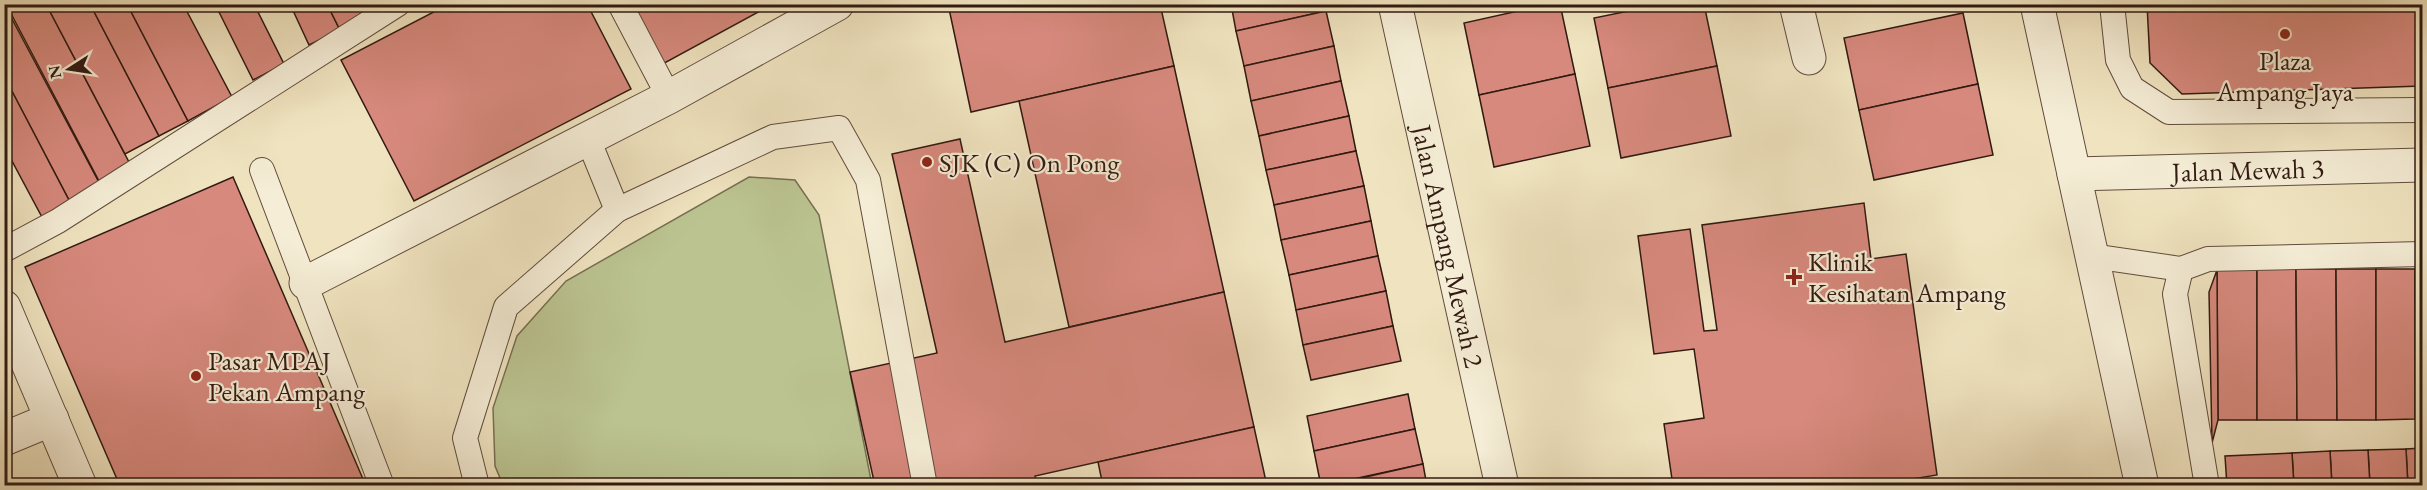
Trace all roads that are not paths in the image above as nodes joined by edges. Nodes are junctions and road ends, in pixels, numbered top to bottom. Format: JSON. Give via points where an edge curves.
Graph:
{"nodes":[{"id":1,"x":398,"y":4,"type":"edge"},
{"id":2,"x":620,"y":4,"type":"edge"},
{"id":3,"x":837,"y":4,"type":"edge"},
{"id":4,"x":1395,"y":4,"type":"edge"},
{"id":5,"x":1796,"y":4,"type":"edge"},
{"id":6,"x":2037,"y":4,"type":"edge"},
{"id":7,"x":2112,"y":4,"type":"edge"},
{"id":8,"x":1809,"y":58,"type":"dead end"},
{"id":9,"x":669,"y":97,"type":"junction"},
{"id":10,"x":2422,"y":110,"type":"edge"},
{"id":11,"x":588,"y":139,"type":"junction"},
{"id":12,"x":2422,"y":165,"type":"edge"},
{"id":13,"x":262,"y":170,"type":"dead end"},
{"id":14,"x":2074,"y":174,"type":"junction"},
{"id":15,"x":617,"y":210,"type":"junction"},
{"id":16,"x":4,"y":250,"type":"edge"},
{"id":17,"x":2422,"y":254,"type":"edge"},
{"id":18,"x":2092,"y":256,"type":"junction"},
{"id":19,"x":2181,"y":269,"type":"junction"},
{"id":20,"x":306,"y":283,"type":"junction"},
{"id":21,"x":4,"y":307,"type":"edge"},
{"id":22,"x":52,"y":419,"type":"junction"},
{"id":23,"x":4,"y":439,"type":"edge"},
{"id":24,"x":2134,"y":483,"type":"edge"},
{"id":25,"x":80,"y":486,"type":"edge"},
{"id":26,"x":382,"y":486,"type":"edge"},
{"id":27,"x":477,"y":486,"type":"edge"},
{"id":28,"x":925,"y":486,"type":"edge"},
{"id":29,"x":1502,"y":486,"type":"edge"},
{"id":30,"x":2207,"y":486,"type":"edge"}],
"edges":[{"from":1,"to":16,"type":"lane","via":[[58,221]]},
{"from":2,"to":9,"type":"lane"},
{"from":3,"to":9,"type":"street"},
{"from":4,"to":29,"type":"street","name":"Jalan Ampang Mewah 2"},
{"from":5,"to":8,"type":"street"},
{"from":6,"to":14,"type":"street"},
{"from":7,"to":10,"type":"lane","via":[[2118,60],[2132,88],[2169,112]]},
{"from":9,"to":11,"type":"street"},
{"from":11,"to":15,"type":"lane"},
{"from":11,"to":20,"type":"street"},
{"from":12,"to":14,"type":"street","name":"Jalan Mewah 3"},
{"from":13,"to":20,"type":"lane"},
{"from":14,"to":18,"type":"street"},
{"from":15,"to":27,"type":"lane","via":[[507,307],[465,438]]},
{"from":15,"to":28,"type":"lane","via":[[773,137],[839,128],[868,180]]},
{"from":17,"to":19,"type":"lane","via":[[2208,259]]},
{"from":18,"to":19,"type":"lane"},
{"from":18,"to":24,"type":"street"},
{"from":19,"to":30,"type":"lane","via":[[2175,294]]},
{"from":20,"to":26,"type":"lane"},
{"from":21,"to":22,"type":"street"},
{"from":22,"to":23,"type":"street"},
{"from":22,"to":25,"type":"street"}]}
